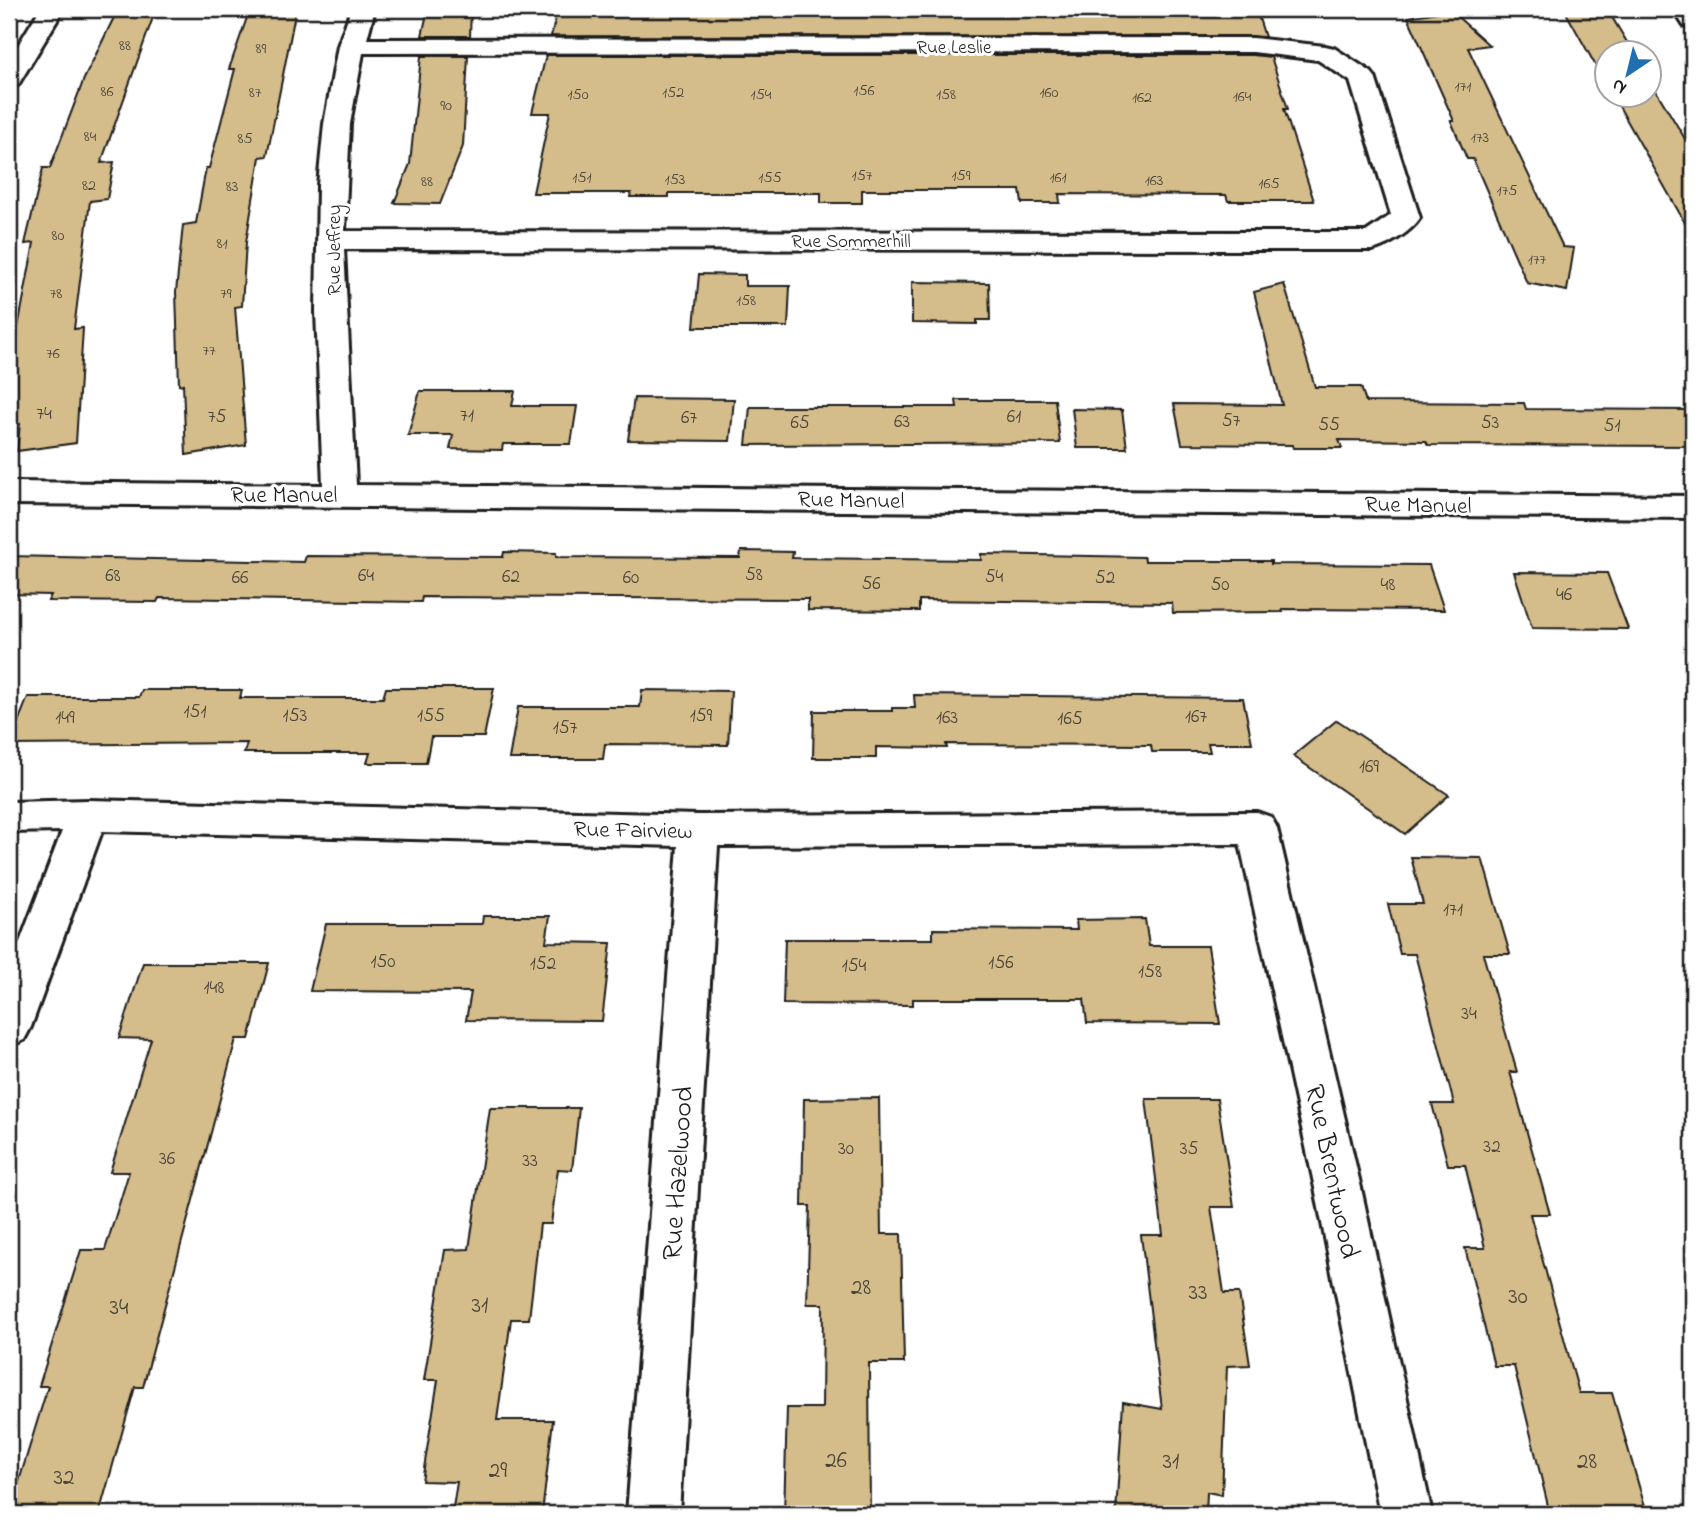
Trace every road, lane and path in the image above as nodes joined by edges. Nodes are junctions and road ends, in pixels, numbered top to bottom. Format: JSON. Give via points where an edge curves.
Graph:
{"nodes":[{"id":1,"x":52,"y":9,"type":"edge"},
{"id":2,"x":363,"y":9,"type":"edge"},
{"id":3,"x":1685,"y":9,"type":"edge"},
{"id":4,"x":1693,"y":21,"type":"edge"},
{"id":5,"x":350,"y":46,"type":"junction"},
{"id":6,"x":9,"y":80,"type":"edge"},
{"id":7,"x":330,"y":240,"type":"junction"},
{"id":8,"x":1372,"y":241,"type":"joint"},
{"id":9,"x":9,"y":493,"type":"edge"},
{"id":10,"x":340,"y":494,"type":"junction"},
{"id":11,"x":1693,"y":507,"type":"edge"},
{"id":12,"x":88,"y":815,"type":"junction"},
{"id":13,"x":9,"y":817,"type":"edge"},
{"id":14,"x":1257,"y":828,"type":"joint"},
{"id":15,"x":699,"y":831,"type":"junction"},
{"id":16,"x":9,"y":1027,"type":"edge"},
{"id":17,"x":653,"y":1514,"type":"edge"},
{"id":18,"x":1406,"y":1514,"type":"edge"}],
"edges":[{"from":1,"to":6,"type":"street"},
{"from":2,"to":5,"type":"street","name":"Rue Jeffrey"},
{"from":3,"to":4,"type":"street"},
{"from":5,"to":7,"type":"street","name":"Rue Jeffrey","via":[[337,123]]},
{"from":5,"to":8,"type":"street","name":"Rue Leslie","via":[[1253,45],[1325,53],[1362,77],[1406,218]]},
{"from":7,"to":8,"type":"street","name":"Rue Sommerhill"},
{"from":7,"to":10,"type":"street","name":"Rue Jeffrey"},
{"from":9,"to":10,"type":"street","name":"Rue Manuel"},
{"from":10,"to":11,"type":"street","name":"Rue Manuel"},
{"from":12,"to":13,"type":"street","name":"Rue Fairview"},
{"from":12,"to":15,"type":"street","name":"Rue Fairview"},
{"from":12,"to":16,"type":"street"},
{"from":14,"to":15,"type":"street","name":"Rue Fairview"},
{"from":14,"to":18,"type":"street","name":"Rue Brentwood"},
{"from":15,"to":17,"type":"street","name":"Rue Hazelwood"}]}
